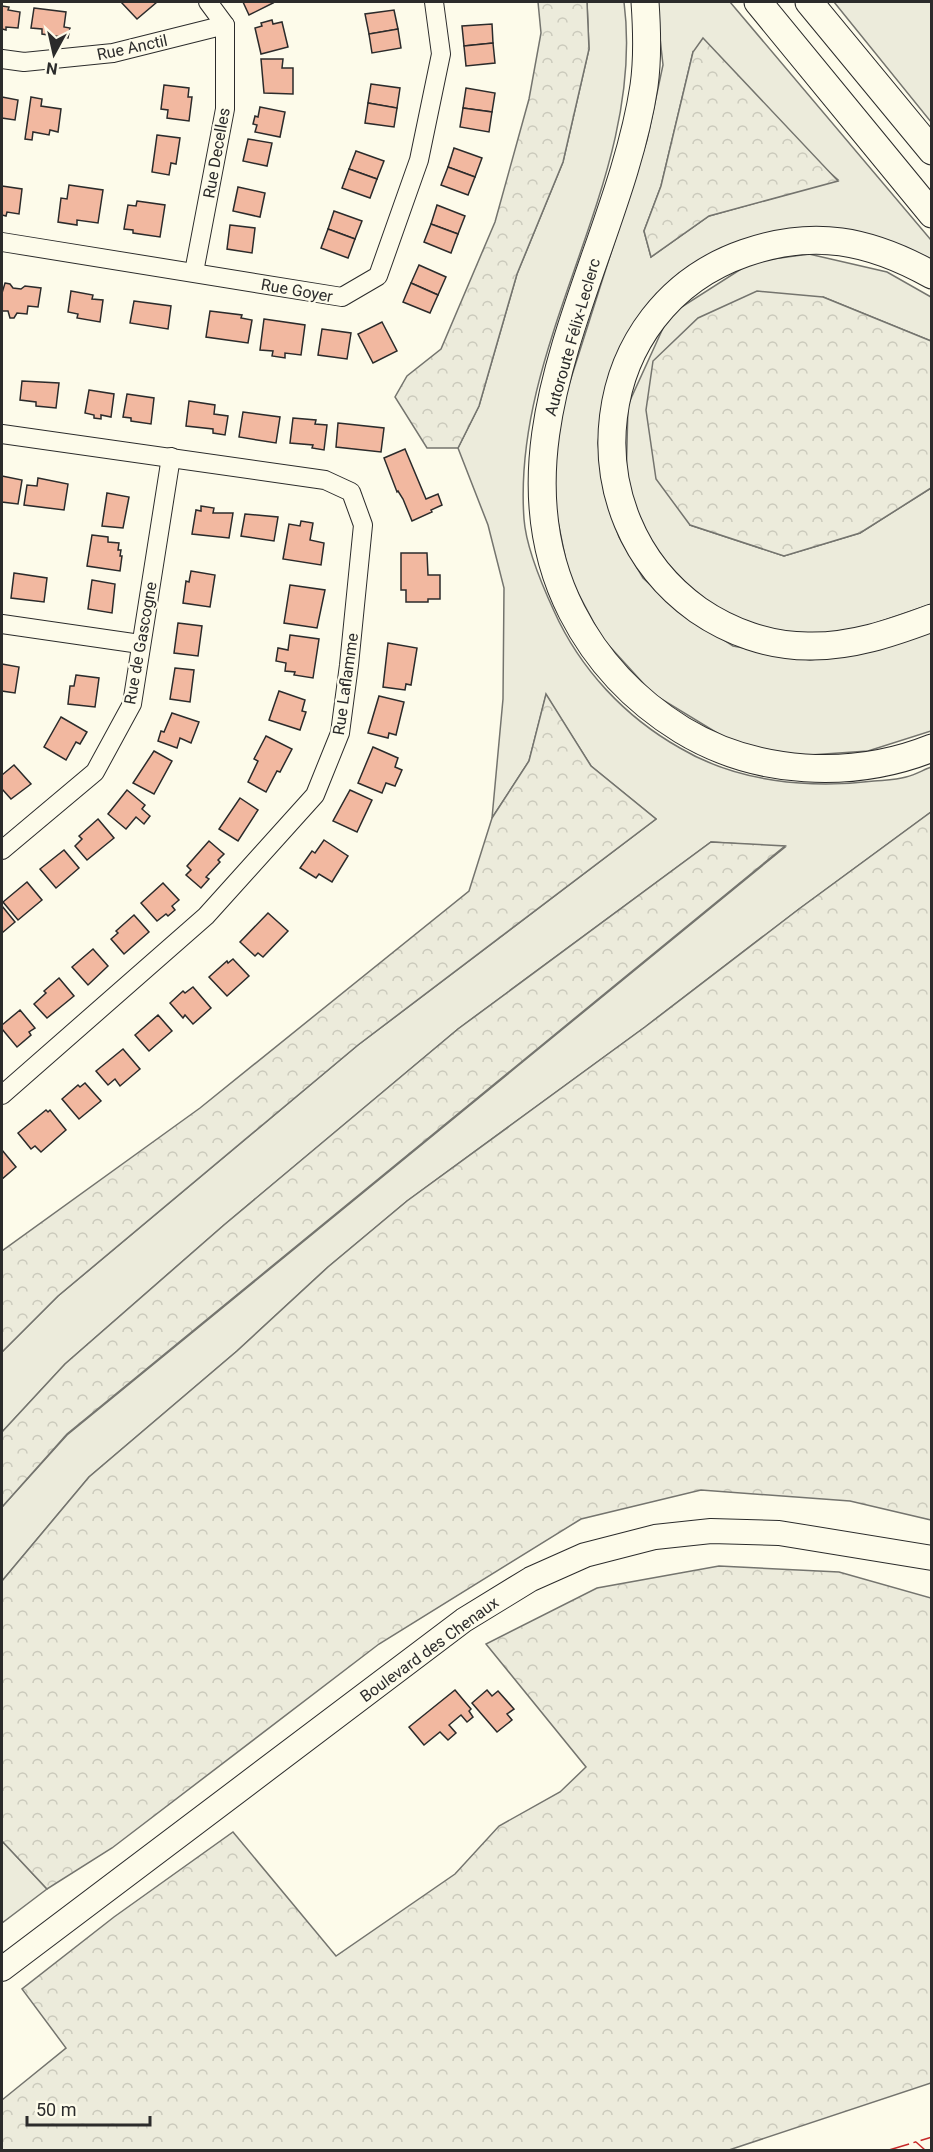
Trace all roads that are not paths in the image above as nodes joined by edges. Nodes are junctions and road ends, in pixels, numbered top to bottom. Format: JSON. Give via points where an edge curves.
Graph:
{"nodes":[{"id":1,"x":208,"y":2,"type":"edge"},
{"id":2,"x":434,"y":2,"type":"edge"},
{"id":3,"x":645,"y":2,"type":"edge"},
{"id":4,"x":758,"y":2,"type":"edge"},
{"id":5,"x":809,"y":2,"type":"edge"},
{"id":6,"x":225,"y":25,"type":"junction"},
{"id":7,"x":2,"y":59,"type":"edge"},
{"id":8,"x":932,"y":151,"type":"edge"},
{"id":9,"x":932,"y":214,"type":"edge"},
{"id":10,"x":2,"y":242,"type":"edge"},
{"id":11,"x":194,"y":272,"type":"junction"},
{"id":12,"x":932,"y":275,"type":"edge"},
{"id":13,"x":2,"y":434,"type":"edge"},
{"id":14,"x":171,"y":458,"type":"junction"},
{"id":15,"x":932,"y":618,"type":"edge"},
{"id":16,"x":2,"y":624,"type":"edge"},
{"id":17,"x":140,"y":644,"type":"junction"},
{"id":18,"x":932,"y":748,"type":"edge"},
{"id":19,"x":2,"y":850,"type":"edge"},
{"id":20,"x":2,"y":1095,"type":"edge"},
{"id":21,"x":932,"y":1558,"type":"edge"},
{"id":22,"x":2,"y":1969,"type":"edge"}],
"edges":[{"from":1,"to":6,"type":"street"},
{"from":2,"to":11,"type":"street","name":"Rue Goyer","via":[[441,54],[419,160],[378,276],[342,297]]},
{"from":3,"to":18,"type":"highway","name":"Autoroute Félix-Leclerc","via":[[646,63],[640,106],[562,362],[544,444],[543,515],[558,580],[583,632],[616,677],[651,710],[708,743],[761,761],[816,769],[883,763]]},
{"from":4,"to":9,"type":"highway"},
{"from":5,"to":8,"type":"highway"},
{"from":6,"to":7,"type":"street","name":"Rue Anctil","via":[[113,53],[24,62]]},
{"from":6,"to":11,"type":"street","name":"Rue Decelles","via":[[225,109]]},
{"from":10,"to":11,"type":"street","name":"Rue Goyer"},
{"from":12,"to":15,"type":"highway","via":[[881,250],[821,240],[775,243],[714,265],[670,299],[637,344],[618,392],[611,450],[620,501],[640,546],[668,585],[716,621],[763,640],[809,646],[862,640]]},
{"from":13,"to":14,"type":"street","name":"Rue Laflamme"},
{"from":14,"to":17,"type":"street","name":"Rue de Gascogne"},
{"from":14,"to":20,"type":"street","name":"Rue Laflamme","via":[[325,480],[351,492],[363,525],[340,733],[315,795],[206,916]]},
{"from":16,"to":17,"type":"street"},
{"from":17,"to":19,"type":"street","name":"Rue de Gascogne","via":[[132,704],[95,772]]},
{"from":21,"to":22,"type":"main road","name":"Boulevard des Chenaux","via":[[779,1533],[711,1531],[655,1538],[585,1555],[531,1579],[464,1620]]}]}
